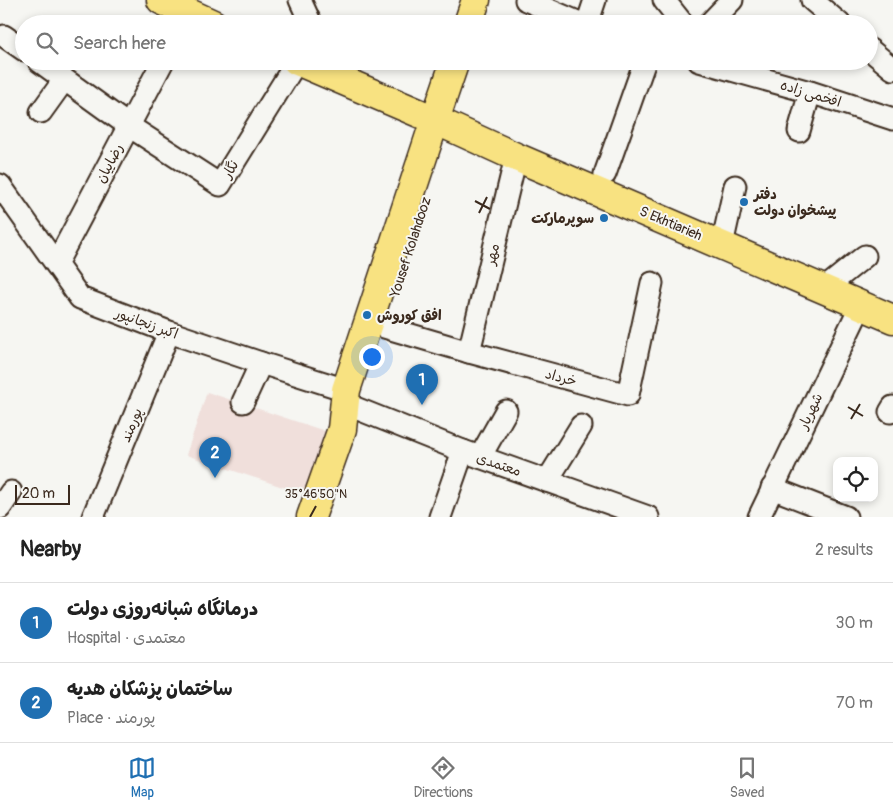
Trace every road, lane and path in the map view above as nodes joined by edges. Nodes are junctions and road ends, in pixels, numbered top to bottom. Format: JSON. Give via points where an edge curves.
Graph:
{"nodes":[{"id":1,"x":161,"y":0,"type":"edge"},
{"id":2,"x":300,"y":0,"type":"edge"},
{"id":3,"x":476,"y":0,"type":"edge"},
{"id":4,"x":488,"y":0,"type":"edge"},
{"id":5,"x":526,"y":0,"type":"edge"},
{"id":6,"x":595,"y":0,"type":"edge"},
{"id":7,"x":664,"y":0,"type":"edge"},
{"id":8,"x":732,"y":0,"type":"edge"},
{"id":9,"x":813,"y":0,"type":"edge"},
{"id":10,"x":181,"y":15,"type":"edge"},
{"id":11,"x":307,"y":15,"type":"edge"},
{"id":12,"x":471,"y":15,"type":"edge"},
{"id":13,"x":484,"y":15,"type":"edge"},
{"id":14,"x":561,"y":15,"type":"edge"},
{"id":15,"x":590,"y":15,"type":"edge"},
{"id":16,"x":676,"y":15,"type":"edge"},
{"id":17,"x":718,"y":15,"type":"edge"},
{"id":18,"x":830,"y":15,"type":"edge"},
{"id":19,"x":4,"y":36,"type":"dead end"},
{"id":20,"x":15,"y":44,"type":"edge"},
{"id":21,"x":878,"y":56,"type":"edge"},
{"id":22,"x":893,"y":69,"type":"edge"},
{"id":23,"x":51,"y":70,"type":"edge"},
{"id":24,"x":158,"y":70,"type":"edge"},
{"id":25,"x":291,"y":70,"type":"edge"},
{"id":26,"x":332,"y":70,"type":"edge"},
{"id":27,"x":454,"y":70,"type":"edge"},
{"id":28,"x":465,"y":70,"type":"edge"},
{"id":29,"x":642,"y":70,"type":"edge"},
{"id":30,"x":731,"y":70,"type":"edge"},
{"id":31,"x":64,"y":80,"type":"junction"},
{"id":32,"x":810,"y":92,"type":"junction"},
{"id":33,"x":41,"y":112,"type":"dead end"},
{"id":34,"x":893,"y":119,"type":"edge"},
{"id":35,"x":442,"y":124,"type":"junction"},
{"id":36,"x":129,"y":126,"type":"junction"},
{"id":37,"x":798,"y":131,"type":"dead end"},
{"id":38,"x":516,"y":157,"type":"junction"},
{"id":39,"x":605,"y":174,"type":"dead end"},
{"id":40,"x":735,"y":186,"type":"dead end"},
{"id":41,"x":2,"y":192,"type":"edge"},
{"id":42,"x":722,"y":245,"type":"junction"},
{"id":43,"x":865,"y":256,"type":"dead end"},
{"id":44,"x":56,"y":264,"type":"junction"},
{"id":45,"x":652,"y":283,"type":"dead end"},
{"id":46,"x":824,"y":289,"type":"junction"},
{"id":47,"x":861,"y":305,"type":"junction"},
{"id":48,"x":893,"y":319,"type":"edge"},
{"id":49,"x":384,"y":327,"type":"junction"},
{"id":50,"x":168,"y":332,"type":"junction"},
{"id":51,"x":469,"y":352,"type":"junction"},
{"id":52,"x":261,"y":363,"type":"junction"},
{"id":53,"x":243,"y":402,"type":"dead end"},
{"id":54,"x":347,"y":408,"type":"junction"},
{"id":55,"x":506,"y":411,"type":"dead end"},
{"id":56,"x":581,"y":426,"type":"dead end"},
{"id":57,"x":472,"y":454,"type":"junction"},
{"id":58,"x":547,"y":481,"type":"junction"},
{"id":59,"x":772,"y":488,"type":"junction"},
{"id":60,"x":93,"y":517,"type":"edge"},
{"id":61,"x":311,"y":517,"type":"edge"},
{"id":62,"x":440,"y":517,"type":"edge"},
{"id":63,"x":648,"y":517,"type":"edge"},
{"id":64,"x":759,"y":517,"type":"edge"},
{"id":65,"x":846,"y":517,"type":"edge"}],
"edges":[{"from":1,"to":10,"type":"main road"},
{"from":2,"to":11,"type":"street"},
{"from":3,"to":12,"type":"main road"},
{"from":4,"to":13,"type":"main road"},
{"from":5,"to":14,"type":"street"},
{"from":6,"to":15,"type":"street"},
{"from":7,"to":16,"type":"street"},
{"from":8,"to":17,"type":"street"},
{"from":9,"to":18,"type":"street"},
{"from":19,"to":20,"type":"street"},
{"from":21,"to":22,"type":"street"},
{"from":23,"to":31,"type":"street"},
{"from":24,"to":36,"type":"street","name":"رضاییان"},
{"from":25,"to":36,"type":"street","name":"نگار","via":[[220,185]]},
{"from":26,"to":35,"type":"main road","name":"S Ekhtiarieh"},
{"from":27,"to":35,"type":"main road","name":"Yousef Kolahdooz"},
{"from":28,"to":35,"type":"main road","name":"Yousef Kolahdooz"},
{"from":29,"to":39,"type":"street"},
{"from":30,"to":32,"type":"street","name":"افخمی زاده"},
{"from":31,"to":33,"type":"street"},
{"from":31,"to":36,"type":"street"},
{"from":32,"to":34,"type":"street","name":"افخمی زاده"},
{"from":32,"to":37,"type":"street"},
{"from":35,"to":38,"type":"main road","name":"S Ekhtiarieh"},
{"from":35,"to":49,"type":"main road","name":"Yousef Kolahdooz"},
{"from":35,"to":54,"type":"main road","name":"Yousef Kolahdooz"},
{"from":36,"to":44,"type":"street","name":"رضاییان"},
{"from":38,"to":42,"type":"main road","name":"S Ekhtiarieh"},
{"from":38,"to":51,"type":"street","name":"مهر"},
{"from":40,"to":42,"type":"street"},
{"from":41,"to":44,"type":"street","name":"اکبر زنجانپور"},
{"from":42,"to":46,"type":"main road","name":"S Ekhtiarieh"},
{"from":43,"to":46,"type":"street"},
{"from":44,"to":50,"type":"street","name":"اکبر زنجانپور","via":[[80,298]]},
{"from":45,"to":51,"type":"street","name":"خرداد","via":[[628,395]]},
{"from":46,"to":47,"type":"main road","name":"S Ekhtiarieh"},
{"from":47,"to":48,"type":"main road","name":"S Ekhtiarieh"},
{"from":47,"to":59,"type":"street","name":"شهریار"},
{"from":49,"to":51,"type":"street","name":"خرداد"},
{"from":49,"to":54,"type":"main road","name":"Yousef Kolahdooz","via":[[368,376]]},
{"from":50,"to":52,"type":"street","name":"اکبر زنجانپور"},
{"from":50,"to":60,"type":"street","name":"پورمند"},
{"from":52,"to":53,"type":"street"},
{"from":52,"to":54,"type":"street","name":"اکبر زنجانپور"},
{"from":54,"to":57,"type":"street","name":"معتمدی"},
{"from":54,"to":61,"type":"main road","name":"Yousef Kolahdooz"},
{"from":55,"to":57,"type":"street"},
{"from":56,"to":58,"type":"street"},
{"from":57,"to":58,"type":"street","name":"معتمدی"},
{"from":57,"to":62,"type":"street"},
{"from":58,"to":63,"type":"street","name":"معتمدی"},
{"from":59,"to":64,"type":"street","name":"شهریار"},
{"from":59,"to":65,"type":"street"}]}
